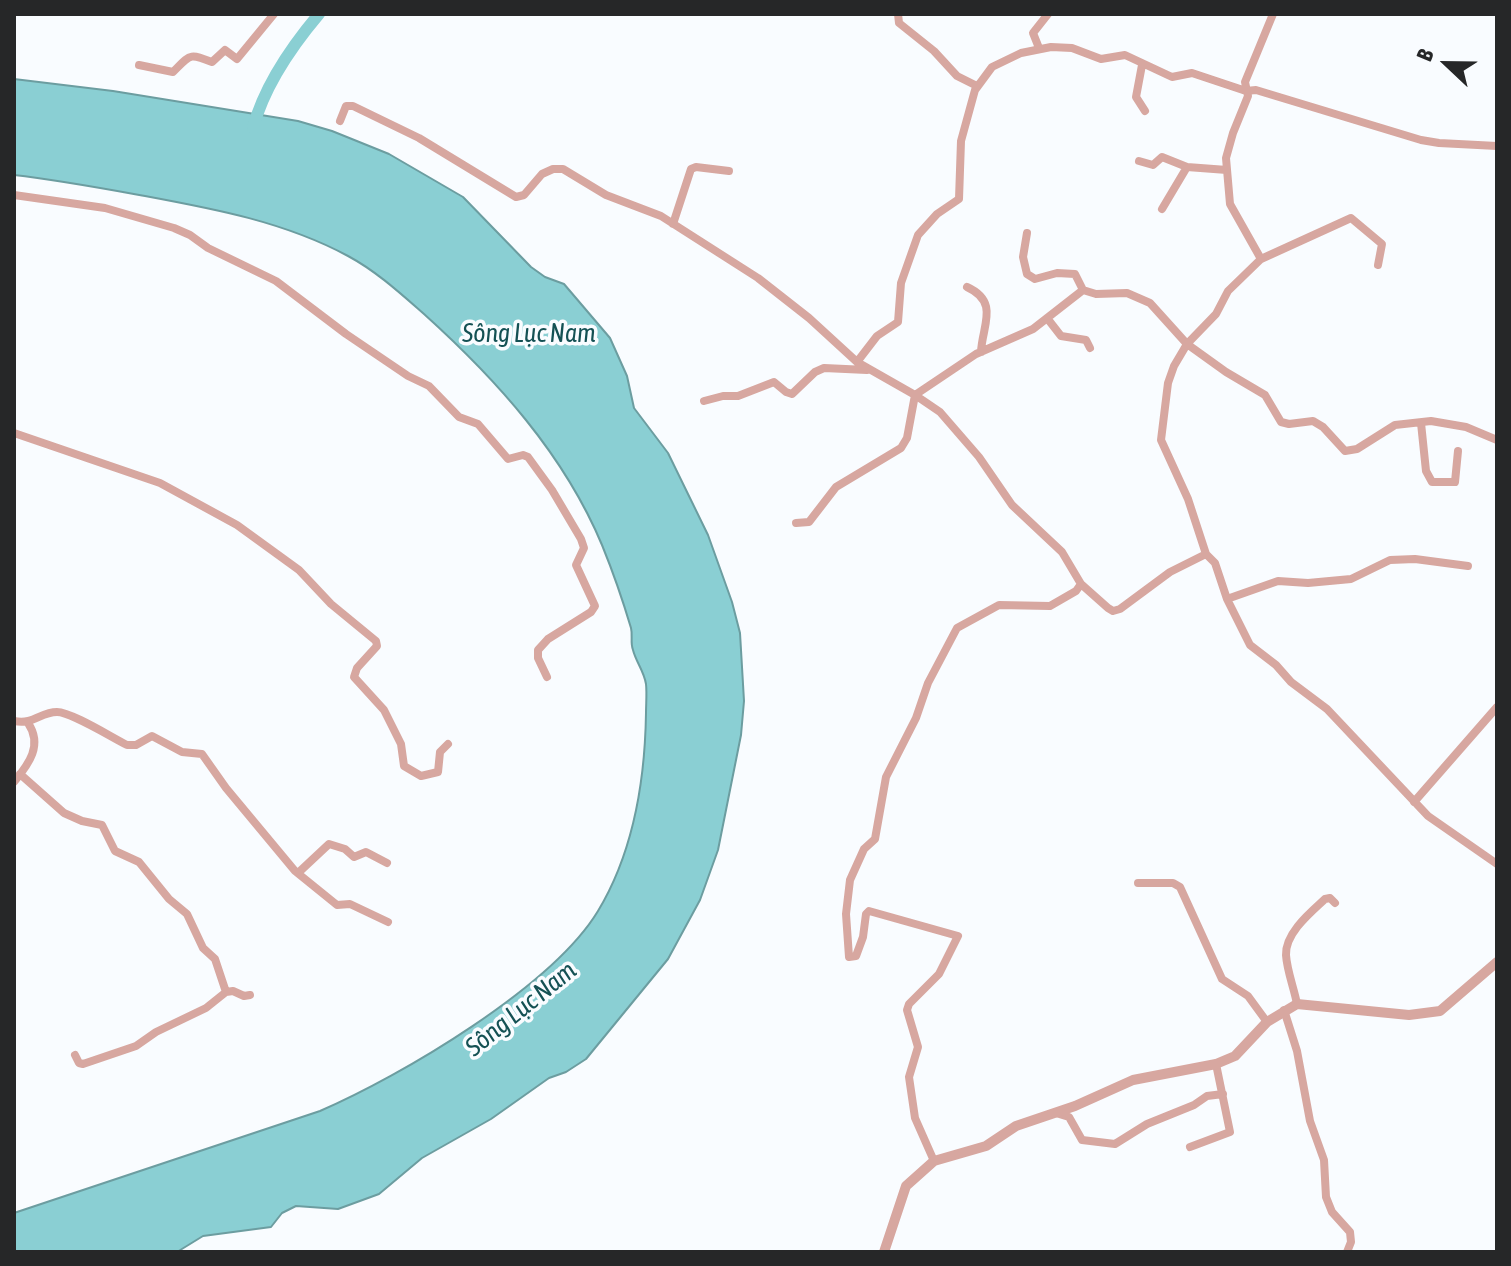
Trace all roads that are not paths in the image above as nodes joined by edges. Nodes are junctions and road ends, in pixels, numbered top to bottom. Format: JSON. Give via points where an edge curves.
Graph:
{"nodes":[{"id":1,"x":274,"y":14,"type":"edge"},
{"id":2,"x":898,"y":14,"type":"edge"},
{"id":3,"x":1048,"y":14,"type":"edge"},
{"id":4,"x":1273,"y":14,"type":"edge"},
{"id":5,"x":1039,"y":48,"type":"junction"},
{"id":6,"x":139,"y":65,"type":"dead end"},
{"id":7,"x":1142,"y":65,"type":"junction"},
{"id":8,"x":977,"y":86,"type":"junction"},
{"id":9,"x":1246,"y":91,"type":"junction"},
{"id":10,"x":1145,"y":111,"type":"dead end"},
{"id":11,"x":340,"y":121,"type":"dead end"},
{"id":12,"x":1497,"y":146,"type":"edge"},
{"id":13,"x":1139,"y":161,"type":"dead end"},
{"id":14,"x":1187,"y":167,"type":"junction"},
{"id":15,"x":1227,"y":170,"type":"junction"},
{"id":16,"x":729,"y":171,"type":"dead end"},
{"id":17,"x":14,"y":195,"type":"edge"},
{"id":18,"x":1162,"y":209,"type":"dead end"},
{"id":19,"x":673,"y":224,"type":"junction"},
{"id":20,"x":1027,"y":233,"type":"dead end"},
{"id":21,"x":1261,"y":259,"type":"junction"},
{"id":22,"x":1378,"y":265,"type":"dead end"},
{"id":23,"x":967,"y":287,"type":"dead end"},
{"id":24,"x":1083,"y":290,"type":"junction"},
{"id":25,"x":1047,"y":318,"type":"junction"},
{"id":26,"x":1187,"y":344,"type":"junction"},
{"id":27,"x":1090,"y":348,"type":"dead end"},
{"id":28,"x":981,"y":352,"type":"junction"},
{"id":29,"x":857,"y":362,"type":"junction"},
{"id":30,"x":868,"y":370,"type":"junction"},
{"id":31,"x":915,"y":395,"type":"junction"},
{"id":32,"x":704,"y":401,"type":"dead end"},
{"id":33,"x":1421,"y":423,"type":"junction"},
{"id":34,"x":14,"y":433,"type":"edge"},
{"id":35,"x":1497,"y":440,"type":"edge"},
{"id":36,"x":1458,"y":451,"type":"dead end"},
{"id":37,"x":796,"y":523,"type":"dead end"},
{"id":38,"x":1206,"y":554,"type":"junction"},
{"id":39,"x":1468,"y":566,"type":"dead end"},
{"id":40,"x":1081,"y":584,"type":"junction"},
{"id":41,"x":1227,"y":599,"type":"junction"},
{"id":42,"x":547,"y":677,"type":"dead end"},
{"id":43,"x":1497,"y":707,"type":"edge"},
{"id":44,"x":14,"y":721,"type":"edge"},
{"id":45,"x":28,"y":723,"type":"junction"},
{"id":46,"x":448,"y":744,"type":"dead end"},
{"id":47,"x":17,"y":778,"type":"edge"},
{"id":48,"x":1414,"y":802,"type":"junction"},
{"id":49,"x":387,"y":863,"type":"dead end"},
{"id":50,"x":1497,"y":864,"type":"edge"},
{"id":51,"x":298,"y":873,"type":"junction"},
{"id":52,"x":1138,"y":883,"type":"dead end"},
{"id":53,"x":1335,"y":903,"type":"dead end"},
{"id":54,"x":388,"y":922,"type":"dead end"},
{"id":55,"x":1497,"y":962,"type":"edge"},
{"id":56,"x":226,"y":992,"type":"junction"},
{"id":57,"x":250,"y":995,"type":"dead end"},
{"id":58,"x":1297,"y":1004,"type":"junction"},
{"id":59,"x":1284,"y":1010,"type":"junction"},
{"id":60,"x":1267,"y":1022,"type":"junction"},
{"id":61,"x":75,"y":1055,"type":"dead end"},
{"id":62,"x":1216,"y":1064,"type":"junction"},
{"id":63,"x":1223,"y":1094,"type":"junction"},
{"id":64,"x":1055,"y":1113,"type":"junction"},
{"id":65,"x":1190,"y":1147,"type":"dead end"},
{"id":66,"x":934,"y":1161,"type":"junction"},
{"id":67,"x":884,"y":1252,"type":"edge"},
{"id":68,"x":1347,"y":1252,"type":"edge"}],
"edges":[{"from":1,"to":6,"type":"street","via":[[239,59],[225,50],[212,62],[193,56],[173,72]]},
{"from":2,"to":8,"type":"street","via":[[899,23],[957,76]]},
{"from":3,"to":5,"type":"street","via":[[1033,33]]},
{"from":4,"to":9,"type":"street"},
{"from":5,"to":7,"type":"street","via":[[1072,48],[1101,59],[1125,55]]},
{"from":5,"to":8,"type":"street","via":[[992,67]]},
{"from":7,"to":9,"type":"street","via":[[1172,77],[1192,73]]},
{"from":7,"to":10,"type":"street","via":[[1136,97]]},
{"from":8,"to":29,"type":"street","via":[[961,141],[959,199],[921,229],[901,283],[898,322],[877,336]]},
{"from":9,"to":12,"type":"street","via":[[1431,142]]},
{"from":9,"to":15,"type":"street"},
{"from":11,"to":19,"type":"street","via":[[346,106],[353,106],[419,138],[511,196],[524,195],[548,171],[563,169],[606,195]]},
{"from":13,"to":14,"type":"street","via":[[1153,165],[1162,157]]},
{"from":14,"to":15,"type":"street"},
{"from":14,"to":18,"type":"street"},
{"from":15,"to":21,"type":"street","via":[[1230,204]]},
{"from":16,"to":19,"type":"street","via":[[691,169]]},
{"from":17,"to":42,"type":"street","via":[[105,208],[183,231],[276,281],[346,334],[429,386],[459,417],[478,424],[508,459],[528,457],[581,539],[584,548],[576,565],[595,603],[591,612],[538,650]]},
{"from":19,"to":29,"type":"street","via":[[758,278]]},
{"from":20,"to":24,"type":"street","via":[[1027,274],[1035,279],[1075,274]]},
{"from":21,"to":22,"type":"street","via":[[1351,218],[1382,244]]},
{"from":21,"to":26,"type":"street"},
{"from":23,"to":28,"type":"street","via":[[979,294],[988,318]]},
{"from":24,"to":25,"type":"street"},
{"from":24,"to":26,"type":"street","via":[[1143,298]]},
{"from":25,"to":27,"type":"street","via":[[1063,337],[1086,340]]},
{"from":25,"to":28,"type":"street"},
{"from":26,"to":33,"type":"street","via":[[1265,395],[1281,422],[1313,421],[1345,451],[1395,425]]},
{"from":26,"to":38,"type":"street","via":[[1169,376],[1161,440]]},
{"from":28,"to":31,"type":"street"},
{"from":29,"to":30,"type":"street"},
{"from":30,"to":31,"type":"street"},
{"from":30,"to":32,"type":"street","via":[[824,368],[792,394],[774,382],[738,396]]},
{"from":31,"to":37,"type":"street","via":[[904,444],[836,487],[809,522]]},
{"from":31,"to":40,"type":"street","via":[[955,428],[1006,498],[1062,552]]},
{"from":33,"to":35,"type":"street","via":[[1466,427]]},
{"from":33,"to":36,"type":"street","via":[[1429,480],[1455,482]]},
{"from":34,"to":46,"type":"street","via":[[160,483],[261,542],[376,641],[354,677],[384,710],[401,744],[404,766],[421,776],[438,772],[440,752]]},
{"from":38,"to":40,"type":"street","via":[[1170,572],[1117,611]]},
{"from":38,"to":41,"type":"street","via":[[1217,568]]},
{"from":39,"to":41,"type":"street","via":[[1390,560],[1351,579],[1278,581]]},
{"from":40,"to":66,"type":"street","via":[[1050,606],[999,605],[957,628],[892,764],[875,839],[864,849],[848,885],[849,957],[861,947],[869,911],[958,936],[939,974],[907,1010],[918,1047],[909,1077],[915,1118]]},
{"from":41,"to":48,"type":"street","via":[[1250,645],[1327,709]]},
{"from":43,"to":48,"type":"street"},
{"from":44,"to":45,"type":"street"},
{"from":45,"to":47,"type":"street","via":[[36,741]]},
{"from":45,"to":51,"type":"street","via":[[62,713],[127,745],[152,736],[182,752],[202,754]]},
{"from":47,"to":56,"type":"street","via":[[64,813],[102,825],[113,848],[139,862],[187,914],[203,948],[215,959]]},
{"from":48,"to":50,"type":"street"},
{"from":49,"to":51,"type":"street","via":[[366,852],[354,857],[329,844]]},
{"from":51,"to":54,"type":"street","via":[[337,905],[350,904]]},
{"from":52,"to":60,"type":"street","via":[[1180,887],[1222,979],[1248,996]]},
{"from":53,"to":58,"type":"street","via":[[1325,899],[1288,946]]},
{"from":55,"to":58,"type":"street","via":[[1440,1011],[1400,1014]]},
{"from":56,"to":57,"type":"street"},
{"from":56,"to":61,"type":"street","via":[[123,1052],[83,1064]]},
{"from":58,"to":59,"type":"street"},
{"from":59,"to":60,"type":"street"},
{"from":59,"to":68,"type":"street","via":[[1324,1160],[1326,1197],[1350,1232]]},
{"from":60,"to":62,"type":"street","via":[[1235,1056]]},
{"from":62,"to":63,"type":"street"},
{"from":62,"to":64,"type":"street","via":[[1133,1080]]},
{"from":63,"to":64,"type":"street","via":[[1207,1096],[1112,1144],[1082,1140],[1069,1117]]},
{"from":63,"to":65,"type":"street","via":[[1229,1134]]},
{"from":64,"to":66,"type":"street","via":[[1016,1126],[986,1146]]},
{"from":66,"to":67,"type":"street","via":[[906,1186]]}]}
